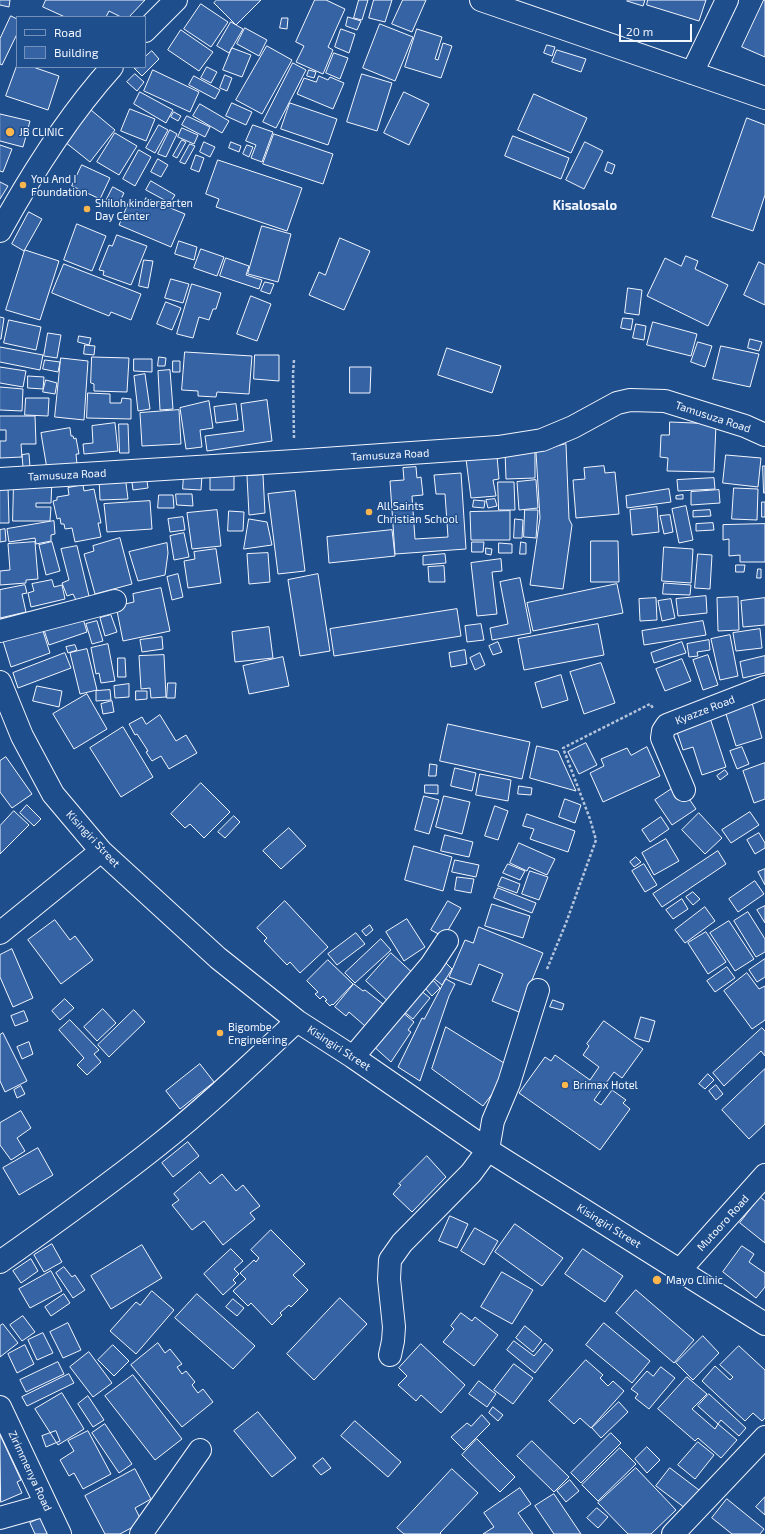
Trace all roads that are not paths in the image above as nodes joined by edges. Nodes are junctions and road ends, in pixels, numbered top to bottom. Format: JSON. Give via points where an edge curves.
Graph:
{"nodes":[{"id":1,"x":176,"y":0,"type":"edge"},
{"id":2,"x":481,"y":0,"type":"edge"},
{"id":3,"x":727,"y":0,"type":"edge"},
{"id":4,"x":146,"y":30,"type":"edge"},
{"id":5,"x":111,"y":68,"type":"edge"},
{"id":6,"x":692,"y":73,"type":"junction"},
{"id":7,"x":765,"y":98,"type":"edge"},
{"id":8,"x":0,"y":231,"type":"edge"},
{"id":9,"x":765,"y":435,"type":"edge"},
{"id":10,"x":0,"y":479,"type":"edge"},
{"id":11,"x":115,"y":601,"type":"dead end"},
{"id":12,"x":0,"y":632,"type":"edge"},
{"id":13,"x":0,"y":682,"type":"edge"},
{"id":14,"x":765,"y":687,"type":"edge"},
{"id":15,"x":684,"y":790,"type":"dead end"},
{"id":16,"x":101,"y":851,"type":"junction"},
{"id":17,"x":0,"y":933,"type":"edge"},
{"id":18,"x":447,"y":941,"type":"dead end"},
{"id":19,"x":538,"y":990,"type":"road end"},
{"id":20,"x":297,"y":1021,"type":"junction"},
{"id":21,"x":353,"y":1057,"type":"junction"},
{"id":22,"x":488,"y":1150,"type":"junction"},
{"id":23,"x":765,"y":1175,"type":"edge"},
{"id":24,"x":0,"y":1262,"type":"edge"},
{"id":25,"x":680,"y":1270,"type":"junction"},
{"id":26,"x":765,"y":1324,"type":"edge"},
{"id":27,"x":390,"y":1355,"type":"dead end"},
{"id":28,"x":0,"y":1407,"type":"edge"},
{"id":29,"x":765,"y":1437,"type":"edge"},
{"id":30,"x":200,"y":1450,"type":"dead end"},
{"id":31,"x":46,"y":1506,"type":"junction"},
{"id":32,"x":0,"y":1518,"type":"edge"},
{"id":33,"x":60,"y":1534,"type":"edge"},
{"id":34,"x":141,"y":1534,"type":"edge"},
{"id":35,"x":673,"y":1534,"type":"edge"}],
"edges":[{"from":1,"to":4,"type":"street"},
{"from":2,"to":6,"type":"street"},
{"from":3,"to":6,"type":"street"},
{"from":5,"to":8,"type":"street","via":[[75,112],[44,156]]},
{"from":6,"to":7,"type":"street"},
{"from":9,"to":10,"type":"street","name":"Tamusuza Road","via":[[745,426],[665,401],[630,400],[617,403],[573,427],[542,440],[498,447]]},
{"from":11,"to":12,"type":"street"},
{"from":13,"to":16,"type":"street","name":"Kisingiri Street","via":[[22,736],[53,794]]},
{"from":14,"to":15,"type":"street","name":"Kyazze Road","via":[[666,725],[662,738]]},
{"from":16,"to":17,"type":"street"},
{"from":16,"to":20,"type":"street","name":"Kisingiri Street","via":[[218,958]]},
{"from":18,"to":21,"type":"street","via":[[431,965]]},
{"from":19,"to":22,"type":"street","via":[[509,1083],[493,1121]]},
{"from":20,"to":21,"type":"street","name":"Kisingiri Street"},
{"from":20,"to":24,"type":"street","via":[[217,1096],[161,1143]]},
{"from":21,"to":22,"type":"street","name":"Kisingiri Street"},
{"from":22,"to":25,"type":"street","name":"Kisingiri Street"},
{"from":22,"to":27,"type":"street","via":[[471,1173],[402,1243],[390,1260],[389,1279],[394,1327]]},
{"from":23,"to":25,"type":"street","name":"Mutooro Road"},
{"from":25,"to":26,"type":"street","name":"Kisingiri Street"},
{"from":28,"to":31,"type":"street","name":"Zirimmenya Road"},
{"from":29,"to":35,"type":"street"},
{"from":30,"to":34,"type":"street"},
{"from":31,"to":32,"type":"street"},
{"from":31,"to":33,"type":"street","name":"Zirimmenya Road"}]}
